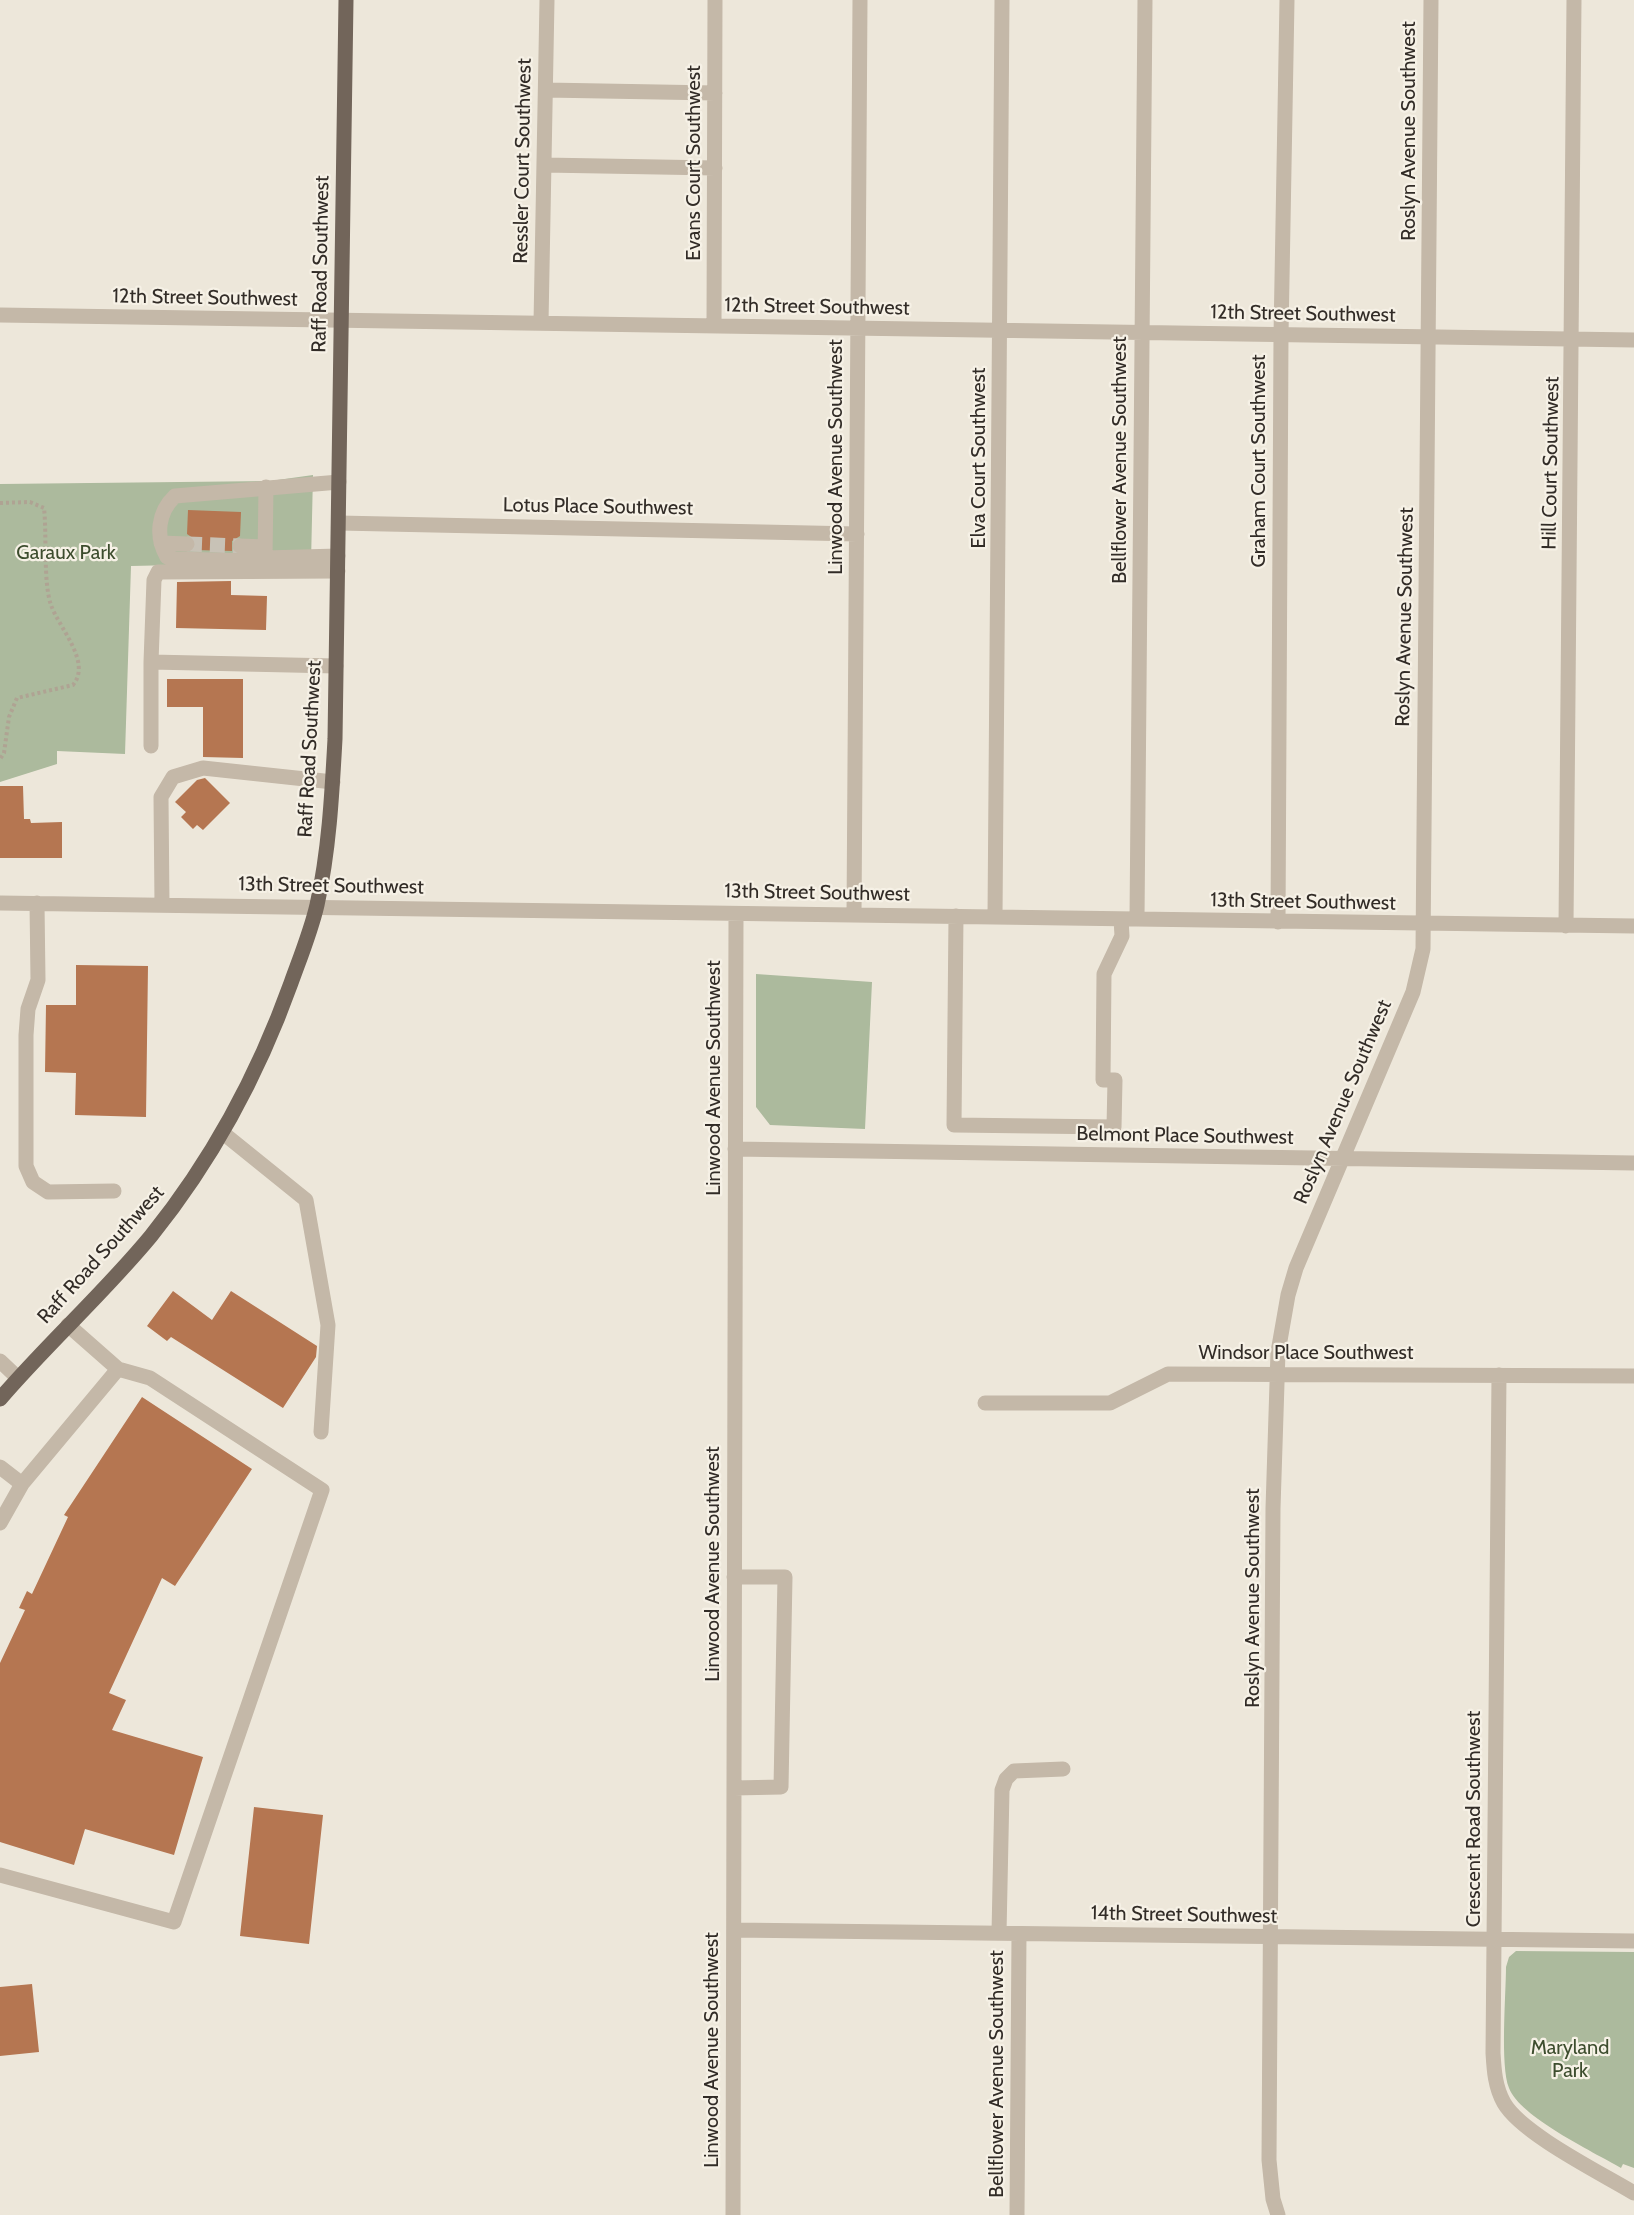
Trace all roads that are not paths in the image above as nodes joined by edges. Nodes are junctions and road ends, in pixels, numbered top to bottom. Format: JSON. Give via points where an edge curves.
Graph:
{"nodes":[{"id":1,"x":346,"y":0,"type":"edge"},
{"id":2,"x":548,"y":0,"type":"edge"},
{"id":3,"x":715,"y":0,"type":"edge"},
{"id":4,"x":860,"y":0,"type":"edge"},
{"id":5,"x":1002,"y":0,"type":"edge"},
{"id":6,"x":1145,"y":0,"type":"edge"},
{"id":7,"x":1287,"y":0,"type":"edge"},
{"id":8,"x":1431,"y":0,"type":"edge"},
{"id":9,"x":1574,"y":0,"type":"edge"},
{"id":10,"x":546,"y":90,"type":"junction"},
{"id":11,"x":715,"y":93,"type":"junction"},
{"id":12,"x":544,"y":165,"type":"junction"},
{"id":13,"x":715,"y":168,"type":"junction"},
{"id":14,"x":0,"y":315,"type":"edge"},
{"id":15,"x":341,"y":321,"type":"junction"},
{"id":16,"x":541,"y":323,"type":"junction"},
{"id":17,"x":714,"y":326,"type":"junction"},
{"id":18,"x":858,"y":328,"type":"junction"},
{"id":19,"x":1000,"y":330,"type":"junction"},
{"id":20,"x":1142,"y":332,"type":"junction"},
{"id":21,"x":1281,"y":335,"type":"junction"},
{"id":22,"x":1429,"y":337,"type":"junction"},
{"id":23,"x":1572,"y":339,"type":"junction"},
{"id":24,"x":1634,"y":340,"type":"edge"},
{"id":25,"x":339,"y":482,"type":"junction"},
{"id":26,"x":266,"y":487,"type":"junction"},
{"id":27,"x":339,"y":523,"type":"junction"},
{"id":28,"x":856,"y":534,"type":"junction"},
{"id":29,"x":162,"y":543,"type":"junction"},
{"id":30,"x":187,"y":544,"type":"tunnel mouth"},
{"id":31,"x":240,"y":546,"type":"tunnel mouth"},
{"id":32,"x":265,"y":552,"type":"junction"},
{"id":33,"x":338,"y":564,"type":"junction"},
{"id":34,"x":151,"y":662,"type":"junction"},
{"id":35,"x":336,"y":666,"type":"junction"},
{"id":36,"x":150,"y":746,"type":"dead end"},
{"id":37,"x":333,"y":782,"type":"junction"},
{"id":38,"x":0,"y":903,"type":"edge"},
{"id":39,"x":38,"y":903,"type":"junction"},
{"id":40,"x":162,"y":905,"type":"junction"},
{"id":41,"x":316,"y":907,"type":"junction"},
{"id":42,"x":736,"y":914,"type":"junction"},
{"id":43,"x":854,"y":915,"type":"junction"},
{"id":44,"x":957,"y":916,"type":"junction"},
{"id":45,"x":995,"y":916,"type":"junction"},
{"id":46,"x":1121,"y":919,"type":"junction"},
{"id":47,"x":1137,"y":920,"type":"junction"},
{"id":48,"x":1278,"y":922,"type":"junction"},
{"id":49,"x":1424,"y":925,"type":"junction"},
{"id":50,"x":1566,"y":926,"type":"junction"},
{"id":51,"x":1634,"y":926,"type":"edge"},
{"id":52,"x":223,"y":1133,"type":"junction"},
{"id":53,"x":735,"y":1149,"type":"junction"},
{"id":54,"x":1343,"y":1160,"type":"junction"},
{"id":55,"x":1634,"y":1163,"type":"edge"},
{"id":56,"x":114,"y":1191,"type":"dead end"},
{"id":57,"x":68,"y":1325,"type":"junction"},
{"id":58,"x":0,"y":1361,"type":"edge"},
{"id":59,"x":118,"y":1369,"type":"junction"},
{"id":60,"x":1277,"y":1372,"type":"junction"},
{"id":61,"x":1499,"y":1375,"type":"junction"},
{"id":62,"x":1634,"y":1376,"type":"edge"},
{"id":63,"x":18,"y":1378,"type":"junction"},
{"id":64,"x":0,"y":1399,"type":"edge"},
{"id":65,"x":985,"y":1403,"type":"dead end"},
{"id":66,"x":321,"y":1432,"type":"dead end"},
{"id":67,"x":0,"y":1467,"type":"edge"},
{"id":68,"x":22,"y":1484,"type":"junction"},
{"id":69,"x":0,"y":1523,"type":"edge"},
{"id":70,"x":734,"y":1577,"type":"junction"},
{"id":71,"x":1063,"y":1769,"type":"dead end"},
{"id":72,"x":734,"y":1788,"type":"junction"},
{"id":73,"x":0,"y":1875,"type":"edge"},
{"id":74,"x":734,"y":1930,"type":"junction"},
{"id":75,"x":999,"y":1934,"type":"junction"},
{"id":76,"x":1019,"y":1934,"type":"junction"},
{"id":77,"x":1272,"y":1937,"type":"junction"},
{"id":78,"x":1494,"y":1941,"type":"junction"},
{"id":79,"x":1634,"y":1941,"type":"edge"},
{"id":80,"x":1634,"y":2193,"type":"edge"},
{"id":81,"x":733,"y":2215,"type":"edge"},
{"id":82,"x":1017,"y":2215,"type":"edge"},
{"id":83,"x":1278,"y":2215,"type":"edge"}],
"edges":[{"from":1,"to":15,"type":"main road","name":"Raff Road Southwest"},
{"from":2,"to":10,"type":"street","name":"Ressler Court Southwest"},
{"from":3,"to":11,"type":"street","name":"Evans Court Southwest"},
{"from":4,"to":18,"type":"street","name":"Linwood Avenue Southwest"},
{"from":5,"to":19,"type":"street","name":"Elva Court Southwest"},
{"from":6,"to":20,"type":"street","name":"Bellflower Avenue Southwest"},
{"from":7,"to":21,"type":"street","name":"Graham Court Southwest"},
{"from":8,"to":22,"type":"street","name":"Roslyn Avenue Southwest"},
{"from":9,"to":23,"type":"street","name":"Hill Court Southwest"},
{"from":10,"to":11,"type":"street"},
{"from":10,"to":12,"type":"street","name":"Ressler Court Southwest"},
{"from":11,"to":13,"type":"street","name":"Evans Court Southwest"},
{"from":12,"to":13,"type":"street"},
{"from":12,"to":16,"type":"street","name":"Ressler Court Southwest"},
{"from":13,"to":17,"type":"street","name":"Evans Court Southwest"},
{"from":14,"to":15,"type":"street","name":"12th Street Southwest"},
{"from":15,"to":16,"type":"street","name":"12th Street Southwest"},
{"from":15,"to":25,"type":"main road","name":"Raff Road Southwest"},
{"from":16,"to":17,"type":"street","name":"12th Street Southwest"},
{"from":17,"to":18,"type":"street","name":"12th Street Southwest"},
{"from":18,"to":19,"type":"street","name":"12th Street Southwest"},
{"from":18,"to":28,"type":"street","name":"Linwood Avenue Southwest"},
{"from":19,"to":20,"type":"street","name":"12th Street Southwest"},
{"from":19,"to":45,"type":"street","name":"Elva Court Southwest"},
{"from":20,"to":21,"type":"street","name":"12th Street Southwest"},
{"from":20,"to":47,"type":"street","name":"Bellflower Avenue Southwest"},
{"from":21,"to":22,"type":"street","name":"12th Street Southwest"},
{"from":21,"to":48,"type":"street","name":"Graham Court Southwest"},
{"from":22,"to":23,"type":"street","name":"12th Street Southwest"},
{"from":22,"to":49,"type":"street","name":"Roslyn Avenue Southwest"},
{"from":23,"to":24,"type":"street","name":"12th Street Southwest"},
{"from":23,"to":50,"type":"street","name":"Hill Court Southwest"},
{"from":25,"to":26,"type":"street"},
{"from":25,"to":27,"type":"main road","name":"Raff Road Southwest"},
{"from":26,"to":29,"type":"street","via":[[175,496],[164,507],[160,522]]},
{"from":26,"to":32,"type":"street"},
{"from":27,"to":28,"type":"street","name":"Lotus Place Southwest"},
{"from":27,"to":33,"type":"main road","name":"Raff Road Southwest"},
{"from":28,"to":43,"type":"street","name":"Linwood Avenue Southwest"},
{"from":29,"to":30,"type":"street"},
{"from":29,"to":32,"type":"street","via":[[167,557],[175,559],[250,561]]},
{"from":31,"to":32,"type":"street"},
{"from":32,"to":33,"type":"street"},
{"from":33,"to":34,"type":"street","via":[[158,572],[154,580]]},
{"from":33,"to":35,"type":"main road","name":"Raff Road Southwest"},
{"from":34,"to":35,"type":"street"},
{"from":34,"to":36,"type":"street"},
{"from":35,"to":37,"type":"main road","name":"Raff Road Southwest"},
{"from":37,"to":40,"type":"street","via":[[203,768],[174,777],[161,798]]},
{"from":37,"to":41,"type":"main road","name":"Raff Road Southwest"},
{"from":38,"to":39,"type":"street","name":"13th Street Southwest"},
{"from":39,"to":40,"type":"street","name":"13th Street Southwest"},
{"from":39,"to":56,"type":"street","via":[[38,980],[28,1009],[26,1035],[26,1166],[33,1182],[48,1192]]},
{"from":40,"to":41,"type":"street","name":"13th Street Southwest"},
{"from":41,"to":42,"type":"street","name":"13th Street Southwest"},
{"from":41,"to":52,"type":"main road","name":"Raff Road Southwest","via":[[274,1028]]},
{"from":42,"to":43,"type":"street","name":"13th Street Southwest"},
{"from":42,"to":53,"type":"street","name":"Linwood Avenue Southwest"},
{"from":43,"to":44,"type":"street","name":"13th Street Southwest"},
{"from":44,"to":45,"type":"street","name":"13th Street Southwest"},
{"from":44,"to":46,"type":"street","via":[[954,1125],[1114,1127],[1115,1080],[1103,1080],[1104,974],[1122,936]]},
{"from":45,"to":46,"type":"street","name":"13th Street Southwest"},
{"from":46,"to":47,"type":"street","name":"13th Street Southwest"},
{"from":47,"to":48,"type":"street","name":"13th Street Southwest"},
{"from":48,"to":49,"type":"street","name":"13th Street Southwest"},
{"from":49,"to":50,"type":"street","name":"13th Street Southwest"},
{"from":49,"to":54,"type":"street","name":"Roslyn Avenue Southwest","via":[[1413,992]]},
{"from":50,"to":51,"type":"street","name":"13th Street Southwest"},
{"from":52,"to":57,"type":"main road","name":"Raff Road Southwest","via":[[149,1238]]},
{"from":52,"to":66,"type":"street","via":[[306,1200],[328,1325]]},
{"from":53,"to":54,"type":"street","name":"Belmont Place Southwest"},
{"from":53,"to":70,"type":"street","name":"Linwood Avenue Southwest"},
{"from":54,"to":55,"type":"street","name":"Belmont Place Southwest"},
{"from":54,"to":60,"type":"street","name":"Roslyn Avenue Southwest","via":[[1296,1268],[1282,1323]]},
{"from":57,"to":59,"type":"street"},
{"from":57,"to":63,"type":"main road","name":"Raff Road Southwest"},
{"from":58,"to":63,"type":"street"},
{"from":59,"to":68,"type":"street"},
{"from":59,"to":73,"type":"street","via":[[150,1378],[322,1490],[174,1922]]},
{"from":60,"to":61,"type":"street","name":"Windsor Place Southwest"},
{"from":60,"to":65,"type":"street","name":"Windsor Place Southwest","via":[[1168,1374],[1110,1403]]},
{"from":60,"to":77,"type":"street","name":"Roslyn Avenue Southwest"},
{"from":61,"to":62,"type":"street","name":"Windsor Place Southwest"},
{"from":61,"to":78,"type":"street","name":"Crescent Road Southwest"},
{"from":63,"to":64,"type":"main road","name":"Raff Road Southwest"},
{"from":67,"to":68,"type":"street"},
{"from":68,"to":69,"type":"street"},
{"from":70,"to":72,"type":"street","name":"Linwood Avenue Southwest"},
{"from":70,"to":72,"type":"street","via":[[785,1577],[781,1787]]},
{"from":71,"to":75,"type":"street","via":[[1021,1769],[1006,1779],[1002,1790]]},
{"from":72,"to":74,"type":"street","name":"Linwood Avenue Southwest"},
{"from":74,"to":75,"type":"street","name":"14th Street Southwest"},
{"from":74,"to":81,"type":"street","name":"Linwood Avenue Southwest"},
{"from":75,"to":76,"type":"street","name":"14th Street Southwest"},
{"from":76,"to":77,"type":"street","name":"14th Street Southwest"},
{"from":76,"to":82,"type":"street","name":"Bellflower Avenue Southwest"},
{"from":77,"to":78,"type":"street","name":"14th Street Southwest"},
{"from":77,"to":83,"type":"street","name":"Roslyn Avenue Southwest","via":[[1269,2160]]},
{"from":78,"to":79,"type":"street","name":"14th Street Southwest"},
{"from":78,"to":80,"type":"street","name":"Crescent Road Southwest","via":[[1493,2053],[1495,2078],[1504,2103],[1522,2123]]}]}
